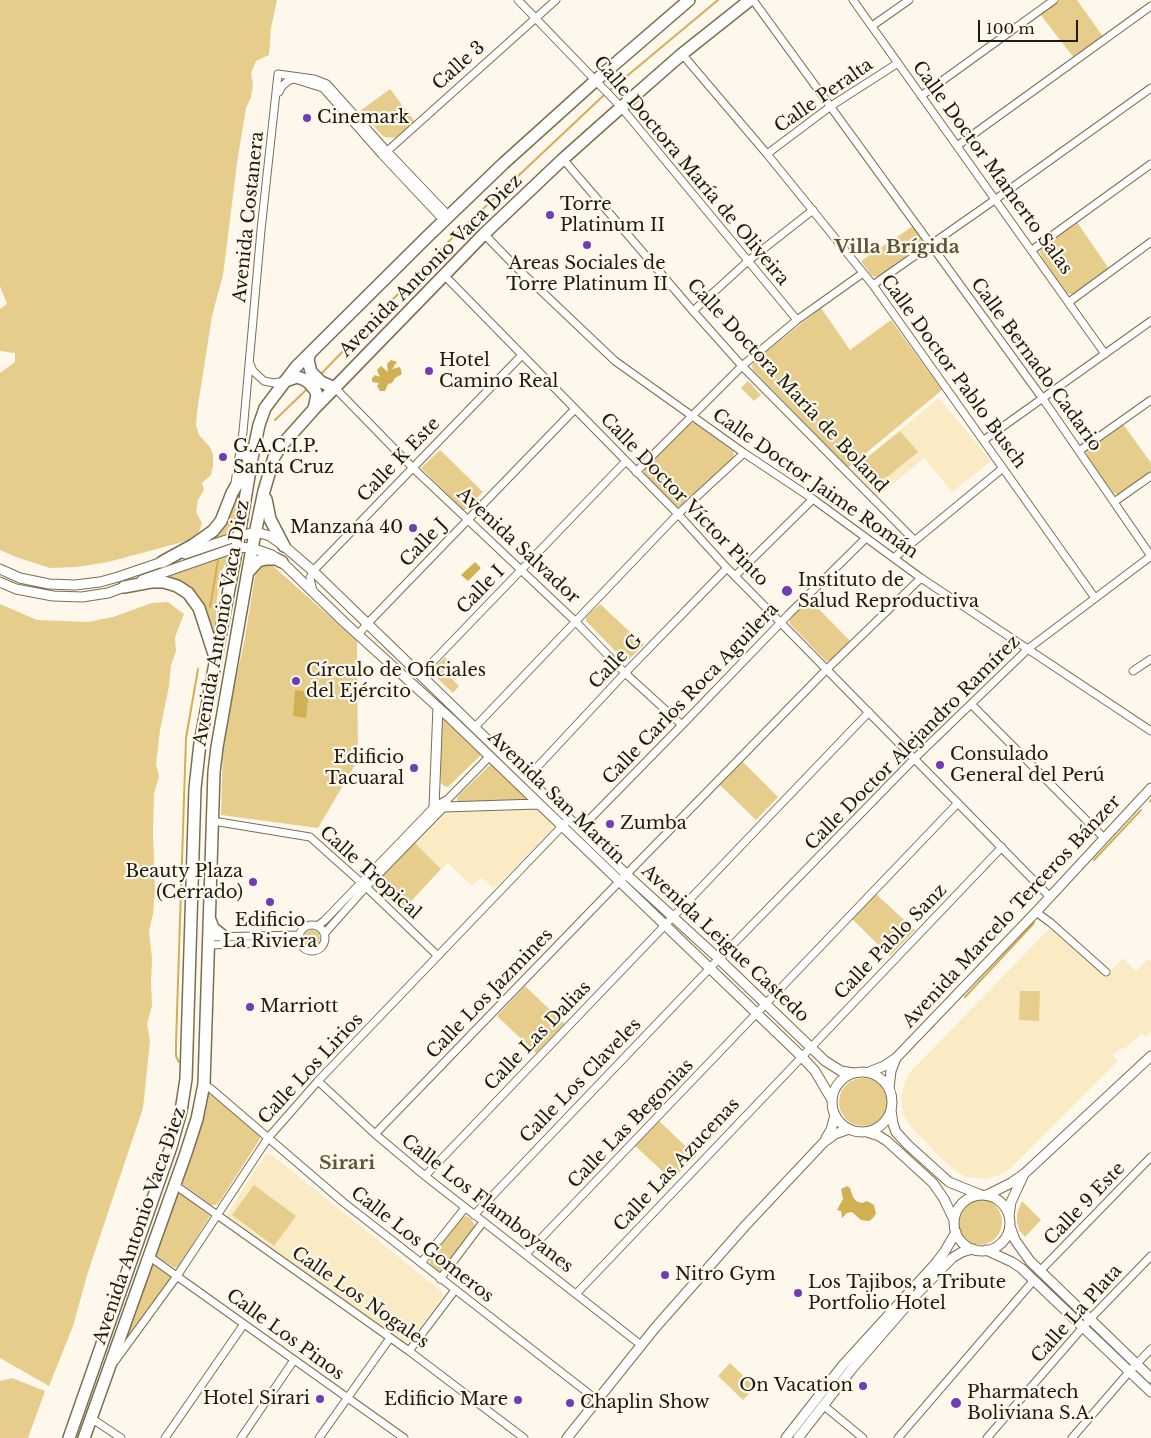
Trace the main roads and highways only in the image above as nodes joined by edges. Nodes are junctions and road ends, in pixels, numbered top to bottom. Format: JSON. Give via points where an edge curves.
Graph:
{"nodes":[{"id":1,"x":689,"y":0,"type":"edge"},
{"id":2,"x":745,"y":2,"type":"edge"},
{"id":3,"x":310,"y":353,"type":"junction"},
{"id":4,"x":285,"y":381,"type":"junction"},
{"id":5,"x":335,"y":388,"type":"junction"},
{"id":6,"x":314,"y":409,"type":"junction"},
{"id":7,"x":252,"y":458,"type":"junction"},
{"id":8,"x":264,"y":491,"type":"junction"},
{"id":9,"x":256,"y":532,"type":"junction"},
{"id":10,"x":238,"y":541,"type":"junction"},
{"id":11,"x":284,"y":546,"type":"junction"},
{"id":12,"x":252,"y":548,"type":"junction"},
{"id":13,"x":162,"y":562,"type":"junction"},
{"id":14,"x":282,"y":562,"type":"junction"},
{"id":15,"x":0,"y":569,"type":"edge"},
{"id":16,"x":248,"y":572,"type":"junction"},
{"id":17,"x":0,"y":582,"type":"edge"},
{"id":18,"x":124,"y":587,"type":"junction"},
{"id":19,"x":215,"y":656,"type":"junction"},
{"id":20,"x":406,"y":662,"type":"junction"},
{"id":21,"x":398,"y":670,"type":"junction"},
{"id":22,"x":438,"y":707,"type":"junction"},
{"id":23,"x":458,"y":712,"type":"junction"},
{"id":24,"x":451,"y":719,"type":"junction"},
{"id":25,"x":195,"y":788,"type":"junction"},
{"id":26,"x":1151,"y":788,"type":"edge"},
{"id":27,"x":538,"y":804,"type":"junction"},
{"id":28,"x":213,"y":821,"type":"junction"},
{"id":29,"x":580,"y":829,"type":"joint"},
{"id":30,"x":210,"y":920,"type":"junction"},
{"id":31,"x":223,"y":936,"type":"road end"},
{"id":32,"x":1151,"y":1056,"type":"edge"},
{"id":33,"x":896,"y":1058,"type":"junction"},
{"id":34,"x":869,"y":1072,"type":"junction"},
{"id":35,"x":854,"y":1073,"type":"junction"},
{"id":36,"x":889,"y":1088,"type":"junction"},
{"id":37,"x":832,"y":1100,"type":"junction"},
{"id":38,"x":891,"y":1110,"type":"junction"},
{"id":39,"x":836,"y":1115,"type":"junction"},
{"id":40,"x":849,"y":1129,"type":"junction"},
{"id":41,"x":866,"y":1132,"type":"junction"},
{"id":42,"x":824,"y":1142,"type":"junction"},
{"id":43,"x":1024,"y":1174,"type":"junction"},
{"id":44,"x":984,"y":1195,"type":"junction"},
{"id":45,"x":954,"y":1220,"type":"junction"},
{"id":46,"x":1010,"y":1221,"type":"junction"},
{"id":47,"x":956,"y":1232,"type":"junction"},
{"id":48,"x":973,"y":1249,"type":"junction"},
{"id":49,"x":986,"y":1250,"type":"junction"},
{"id":50,"x":1151,"y":1378,"type":"edge"},
{"id":51,"x":1151,"y":1392,"type":"edge"},
{"id":52,"x":73,"y":1436,"type":"edge"},
{"id":53,"x":84,"y":1438,"type":"edge"},
{"id":54,"x":567,"y":1438,"type":"edge"},
{"id":55,"x":786,"y":1438,"type":"edge"},
{"id":56,"x":798,"y":1438,"type":"edge"}],
"edges":[{"from":1,"to":3,"type":"highway","name":"Avenida Antonio Vaca Diez","via":[[504,163]]},
{"from":2,"to":5,"type":"highway","name":"Avenida Antonio Vaca Diez","via":[[618,104],[484,234]]},
{"from":3,"to":4,"type":"highway","name":"Avenida Antonio Vaca Diez"},
{"from":3,"to":5,"type":"highway","via":[[311,372],[321,382]]},
{"from":4,"to":6,"type":"highway","via":[[297,377],[308,382],[316,390]]},
{"from":4,"to":7,"type":"highway","name":"Avenida Antonio Vaca Diez","via":[[265,408]]},
{"from":5,"to":6,"type":"highway","name":"Avenida Antonio Vaca Diez"},
{"from":6,"to":8,"type":"highway","name":"Avenida Antonio Vaca Diez","via":[[274,457]]},
{"from":7,"to":10,"type":"highway","name":"Avenida Antonio Vaca Diez"},
{"from":7,"to":13,"type":"highway","via":[[220,523],[194,545]]},
{"from":8,"to":9,"type":"highway","name":"Avenida Antonio Vaca Diez"},
{"from":8,"to":11,"type":"highway","via":[[270,519]]},
{"from":9,"to":10,"type":"main road"},
{"from":9,"to":11,"type":"main road","via":[[270,536]]},
{"from":9,"to":12,"type":"highway","name":"Avenida Antonio Vaca Diez"},
{"from":10,"to":12,"type":"main road","name":"Avenida San Martín"},
{"from":10,"to":13,"type":"main road"},
{"from":10,"to":18,"type":"main road"},
{"from":10,"to":19,"type":"highway","name":"Avenida Antonio Vaca Diez"},
{"from":11,"to":20,"type":"main road","name":"Avenida San Martín"},
{"from":12,"to":14,"type":"main road","name":"Avenida San Martín"},
{"from":12,"to":16,"type":"highway","name":"Avenida Antonio Vaca Diez"},
{"from":13,"to":15,"type":"main road","via":[[100,582],[75,585],[48,584],[20,578]]},
{"from":14,"to":16,"type":"highway","via":[[272,559],[258,562]]},
{"from":14,"to":21,"type":"main road","name":"Avenida San Martín"},
{"from":16,"to":28,"type":"highway","name":"Avenida Antonio Vaca Diez","via":[[219,728]]},
{"from":17,"to":18,"type":"main road","via":[[16,589],[53,596],[82,597]]},
{"from":18,"to":19,"type":"highway","via":[[164,582],[188,593],[199,608]]},
{"from":19,"to":25,"type":"highway","name":"Avenida Antonio Vaca Diez"},
{"from":20,"to":21,"type":"main road"},
{"from":20,"to":23,"type":"main road","name":"Avenida San Martín"},
{"from":21,"to":22,"type":"main road","name":"Avenida San Martín"},
{"from":22,"to":24,"type":"main road","name":"Avenida San Martín"},
{"from":22,"to":27,"type":"main road","via":[[442,804]]},
{"from":23,"to":24,"type":"main road"},
{"from":23,"to":29,"type":"main road","name":"Avenida San Martín"},
{"from":24,"to":27,"type":"main road","name":"Avenida San Martín"},
{"from":25,"to":28,"type":"highway","via":[[197,814],[204,820]]},
{"from":25,"to":52,"type":"highway","name":"Avenida Antonio Vaca Diez","via":[[186,1079],[181,1111],[172,1147]]},
{"from":26,"to":33,"type":"main road","name":"Avenida Marcelo Terceros Bánzer"},
{"from":27,"to":37,"type":"main road","name":"Avenida San Martín","via":[[802,1057],[815,1071]]},
{"from":28,"to":30,"type":"highway","name":"Avenida Antonio Vaca Diez"},
{"from":29,"to":35,"type":"main road","name":"Avenida Leigue Castedo","via":[[833,1067]]},
{"from":30,"to":31,"type":"highway","via":[[216,932]]},
{"from":30,"to":53,"type":"highway","name":"Avenida Antonio Vaca Diez","via":[[204,1084],[197,1119]]},
{"from":32,"to":43,"type":"main road"},
{"from":33,"to":34,"type":"main road","name":"Avenida Marcelo Terceros Bánzer"},
{"from":33,"to":36,"type":"main road","name":"Avenida Marcelo Terceros Bánzer","via":[[890,1071]]},
{"from":34,"to":35,"type":"main road"},
{"from":34,"to":36,"type":"main road","via":[[881,1078]]},
{"from":35,"to":37,"type":"main road","via":[[837,1086]]},
{"from":36,"to":38,"type":"main road","via":[[893,1102]]},
{"from":37,"to":39,"type":"main road"},
{"from":38,"to":41,"type":"main road","via":[[882,1125]]},
{"from":38,"to":44,"type":"main road","via":[[896,1132],[908,1145],[949,1182]]},
{"from":39,"to":40,"type":"main road"},
{"from":39,"to":42,"type":"main road"},
{"from":40,"to":41,"type":"main road"},
{"from":40,"to":42,"type":"main road"},
{"from":41,"to":45,"type":"main road","via":[[887,1140],[933,1183]]},
{"from":42,"to":54,"type":"main road","via":[[744,1226],[641,1345]]},
{"from":43,"to":44,"type":"main road"},
{"from":43,"to":46,"type":"main road","via":[[1011,1202]]},
{"from":44,"to":45,"type":"main road","via":[[966,1200],[960,1205]]},
{"from":44,"to":46,"type":"main road","via":[[1001,1202]]},
{"from":45,"to":47,"type":"main road"},
{"from":46,"to":49,"type":"main road","via":[[1002,1242]]},
{"from":46,"to":50,"type":"main road","via":[[1015,1240],[1040,1271]]},
{"from":47,"to":48,"type":"main road","via":[[959,1239]]},
{"from":47,"to":55,"type":"main road","via":[[946,1251],[843,1365]]},
{"from":48,"to":49,"type":"main road"},
{"from":48,"to":56,"type":"main road","via":[[962,1252],[942,1268],[877,1338]]},
{"from":49,"to":51,"type":"main road","via":[[1012,1262],[1034,1280]]}]}
